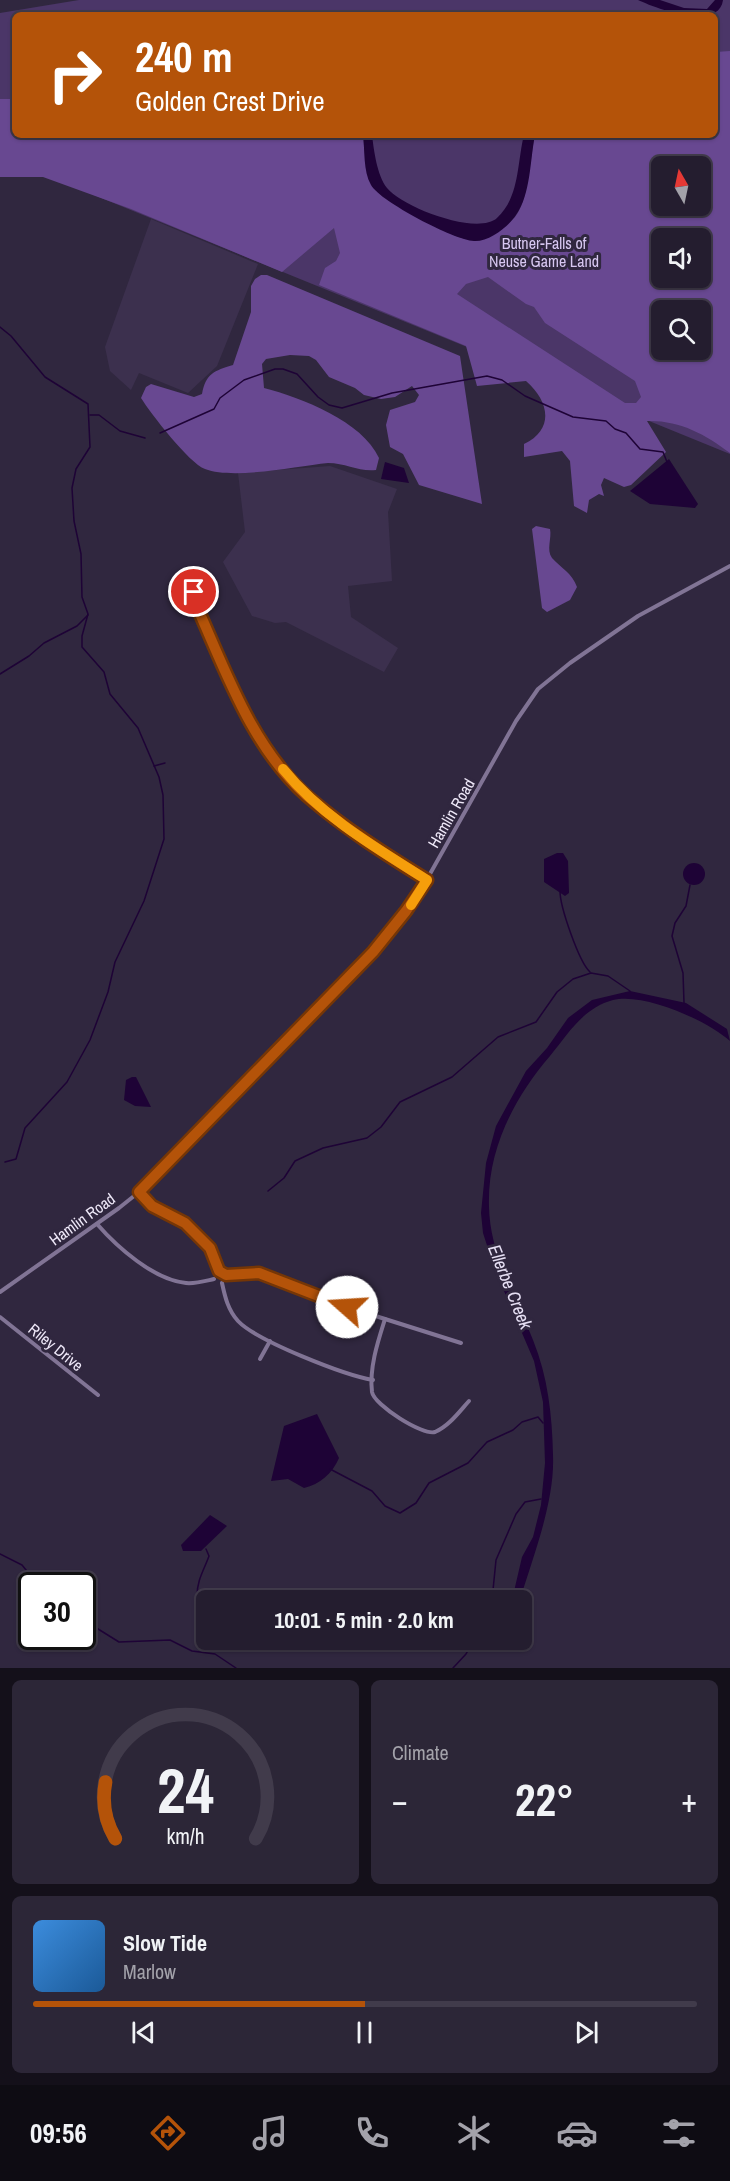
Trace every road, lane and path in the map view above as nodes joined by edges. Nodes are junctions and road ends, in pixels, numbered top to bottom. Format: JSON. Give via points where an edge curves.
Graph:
{"nodes":[{"id":1,"x":730,"y":566,"type":"edge"},
{"id":2,"x":194,"y":592,"type":"dead end"},
{"id":3,"x":427,"y":880,"type":"junction"},
{"id":4,"x":139,"y":1192,"type":"junction"},
{"id":5,"x":97,"y":1224,"type":"junction"},
{"id":6,"x":219,"y":1271,"type":"junction"},
{"id":7,"x":226,"y":1275,"type":"junction"},
{"id":8,"x":214,"y":1279,"type":"junction"},
{"id":9,"x":222,"y":1283,"type":"junction"},
{"id":10,"x":0,"y":1292,"type":"edge"},
{"id":11,"x":0,"y":1317,"type":"edge"},
{"id":12,"x":385,"y":1319,"type":"junction"},
{"id":13,"x":270,"y":1341,"type":"junction"},
{"id":14,"x":461,"y":1343,"type":"dead end"},
{"id":15,"x":260,"y":1359,"type":"dead end"},
{"id":16,"x":373,"y":1380,"type":"junction"},
{"id":17,"x":98,"y":1395,"type":"dead end"},
{"id":18,"x":469,"y":1401,"type":"dead end"}],
"edges":[{"from":1,"to":3,"type":"street","name":"Hamlin Road","via":[[638,615],[541,686],[516,721]]},
{"from":2,"to":3,"type":"street","via":[[197,607],[248,718],[293,781],[345,826]]},
{"from":3,"to":4,"type":"street","name":"Hamlin Road","via":[[373,952]]},
{"from":4,"to":5,"type":"street","name":"Hamlin Road"},
{"from":4,"to":6,"type":"street","via":[[152,1206],[185,1223],[214,1253]]},
{"from":5,"to":8,"type":"street","via":[[122,1251],[167,1278],[187,1283]]},
{"from":5,"to":10,"type":"street","name":"Hamlin Road"},
{"from":6,"to":7,"type":"street"},
{"from":6,"to":8,"type":"street"},
{"from":7,"to":9,"type":"street"},
{"from":7,"to":12,"type":"street","via":[[259,1273]]},
{"from":8,"to":9,"type":"street"},
{"from":9,"to":13,"type":"street","via":[[234,1316],[243,1326]]},
{"from":11,"to":17,"type":"street","name":"Riley Drive"},
{"from":12,"to":14,"type":"street"},
{"from":12,"to":16,"type":"street","via":[[376,1348]]},
{"from":13,"to":15,"type":"street"},
{"from":13,"to":16,"type":"street"},
{"from":16,"to":18,"type":"street","via":[[372,1391],[378,1404],[427,1433],[447,1425]]}]}
